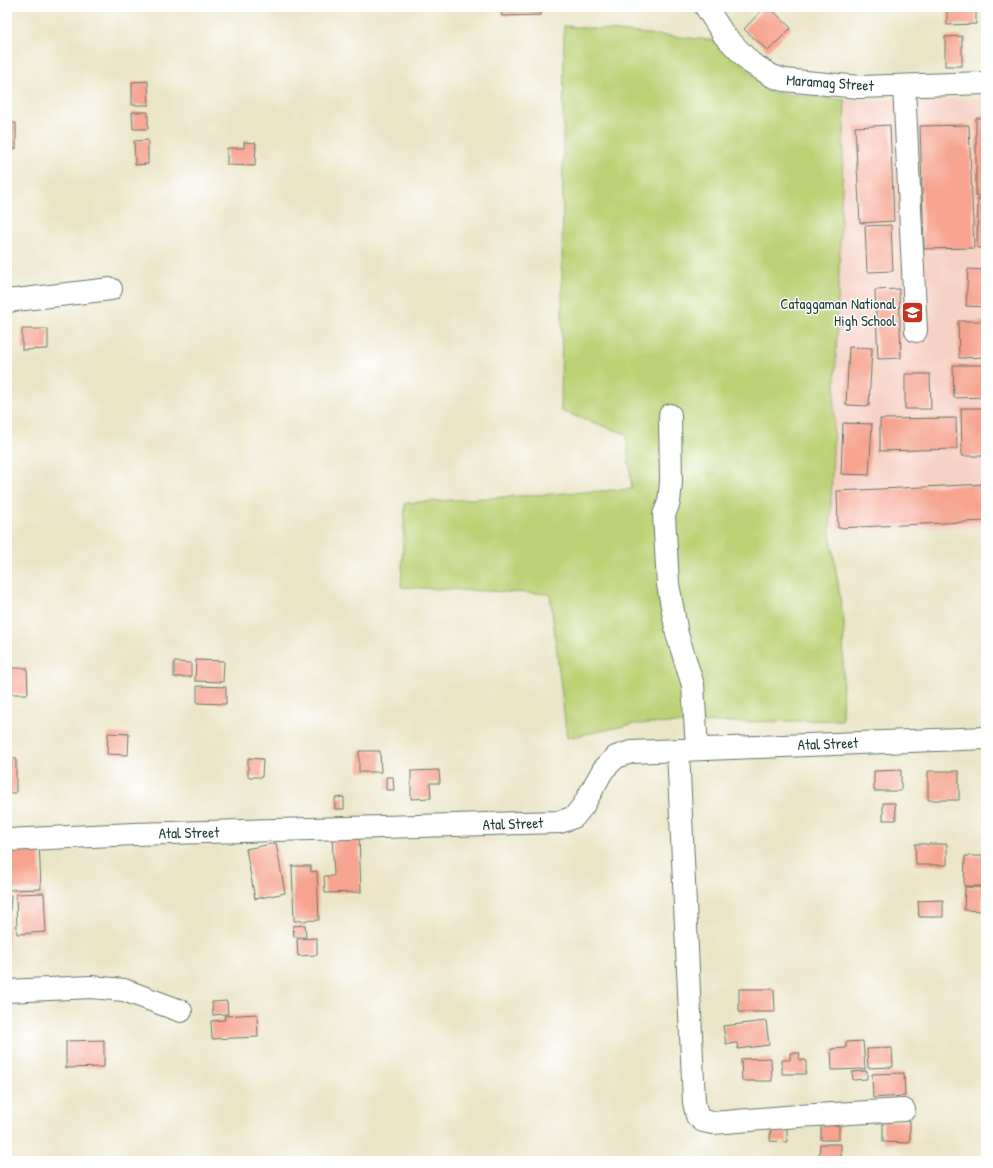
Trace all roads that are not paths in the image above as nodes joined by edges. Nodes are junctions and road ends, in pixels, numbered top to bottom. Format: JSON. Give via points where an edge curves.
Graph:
{"nodes":[{"id":1,"x":706,"y":7,"type":"edge"},
{"id":2,"x":986,"y":83,"type":"edge"},
{"id":3,"x":904,"y":86,"type":"junction"},
{"id":4,"x":111,"y":289,"type":"dead end"},
{"id":5,"x":7,"y":301,"type":"edge"},
{"id":6,"x":916,"y":331,"type":"dead end"},
{"id":7,"x":670,"y":416,"type":"dead end"},
{"id":8,"x":986,"y":738,"type":"edge"},
{"id":9,"x":688,"y":750,"type":"junction"},
{"id":10,"x":7,"y":840,"type":"edge"},
{"id":11,"x":7,"y":991,"type":"edge"},
{"id":12,"x":181,"y":1011,"type":"dead end"},
{"id":13,"x":904,"y":1110,"type":"dead end"}],
"edges":[{"from":1,"to":3,"type":"street","name":"Maramag Street","via":[[724,35],[751,63],[772,76],[819,84],[859,87]]},
{"from":2,"to":3,"type":"street","name":"Maramag Street"},
{"from":3,"to":6,"type":"street"},
{"from":4,"to":5,"type":"street"},
{"from":7,"to":9,"type":"street","via":[[671,482],[669,502],[664,515],[668,584],[677,634],[693,685]]},
{"from":8,"to":9,"type":"street","name":"Atal Street"},
{"from":9,"to":10,"type":"street","name":"Atal Street","via":[[631,752],[616,757],[603,770],[574,817],[560,822]]},
{"from":9,"to":13,"type":"street","via":[[694,1102],[697,1116],[703,1121],[713,1123]]},
{"from":11,"to":12,"type":"street","via":[[91,987],[124,990]]}]}
